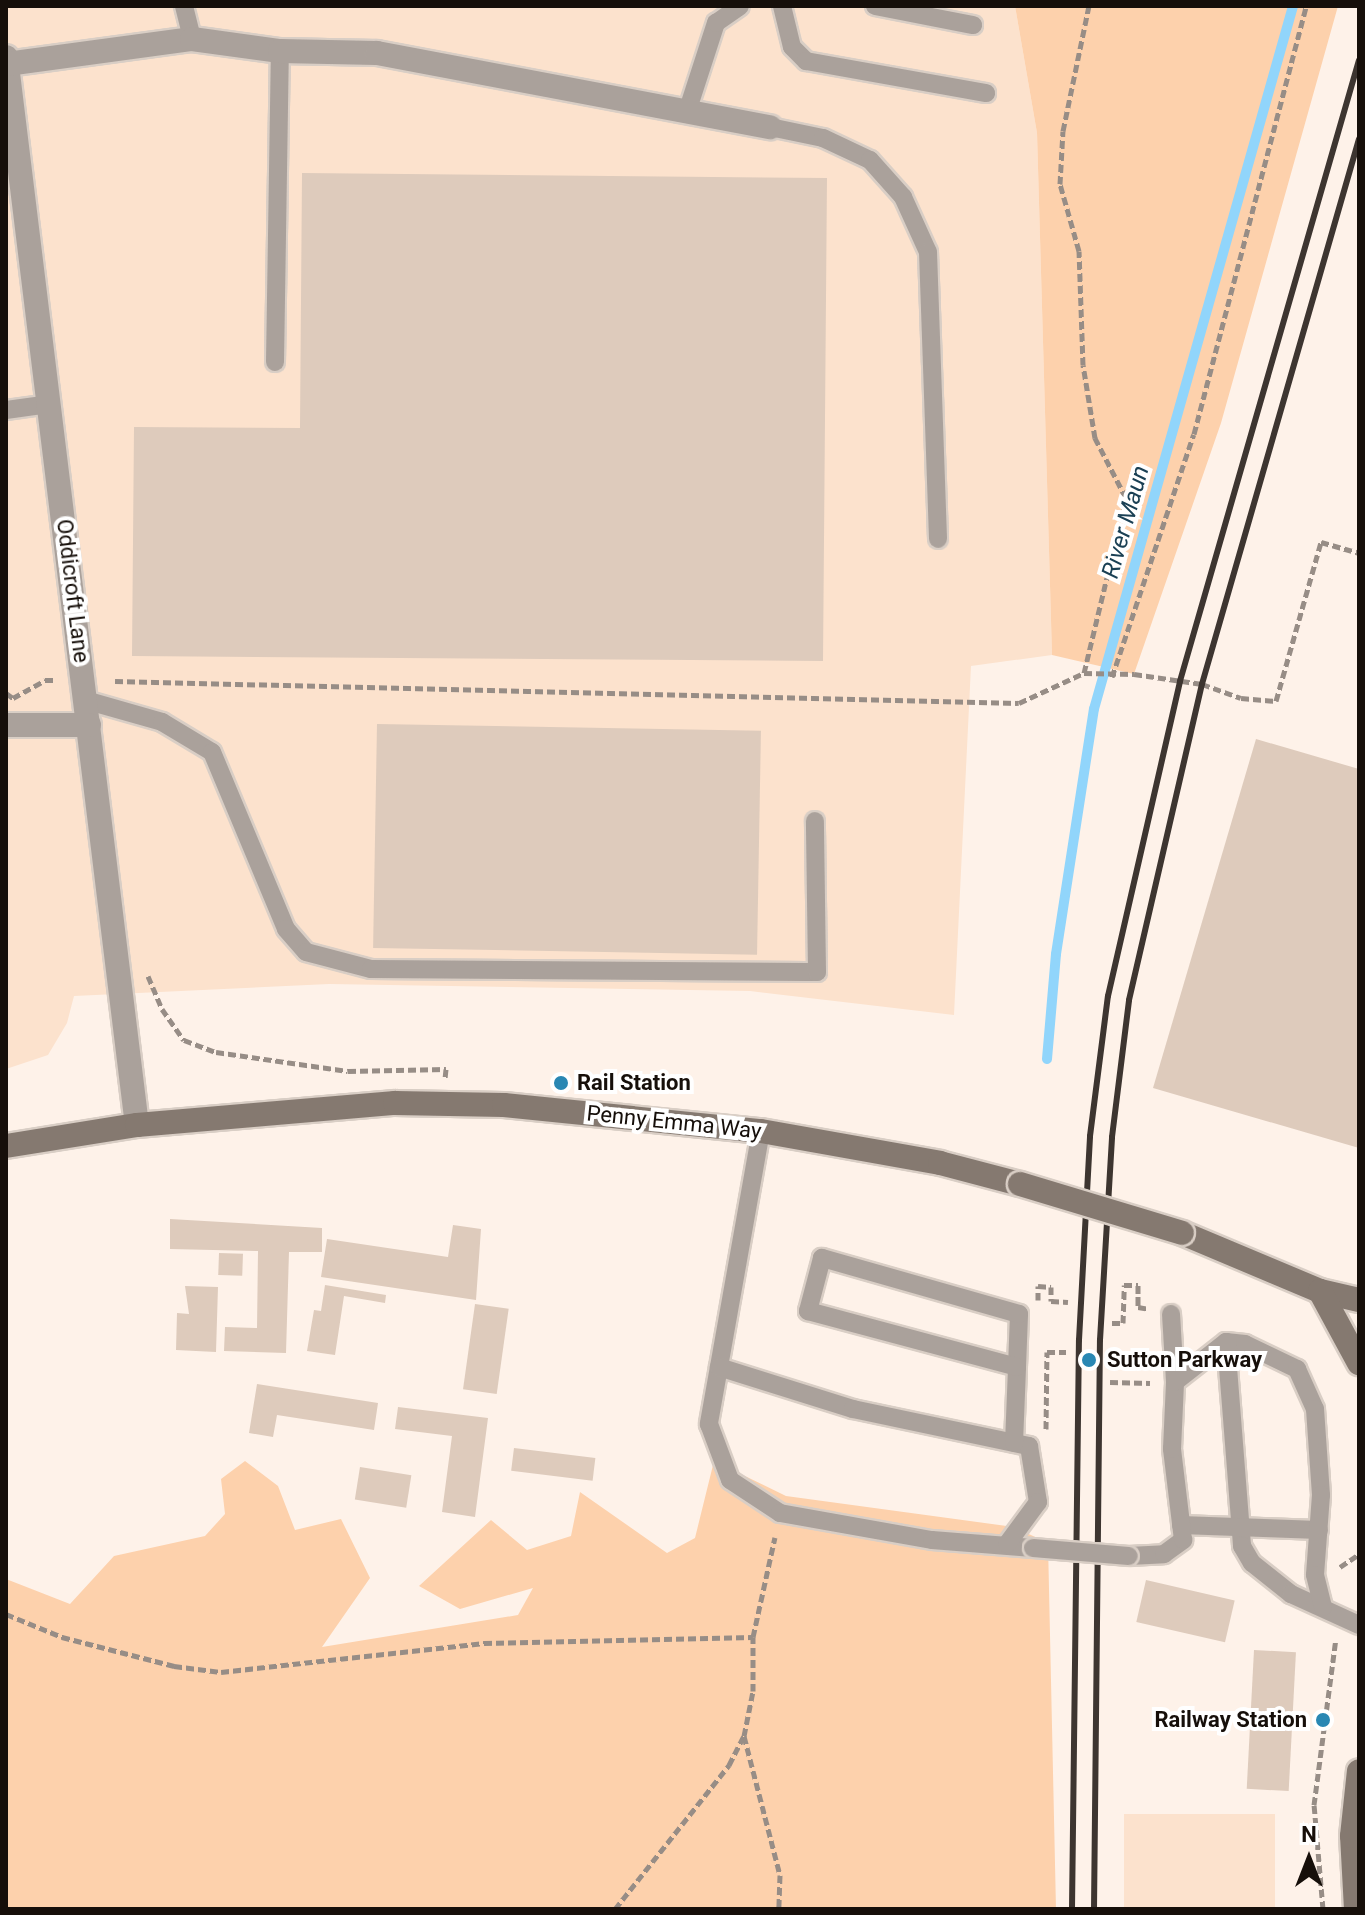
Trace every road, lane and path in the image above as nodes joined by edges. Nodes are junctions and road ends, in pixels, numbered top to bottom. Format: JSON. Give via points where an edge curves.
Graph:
{"nodes":[{"id":1,"x":184,"y":6,"type":"edge"},
{"id":2,"x":740,"y":6,"type":"edge"},
{"id":3,"x":782,"y":6,"type":"edge"},
{"id":4,"x":875,"y":6,"type":"edge"},
{"id":5,"x":1089,"y":6,"type":"edge"},
{"id":6,"x":1306,"y":6,"type":"edge"},
{"id":7,"x":973,"y":25,"type":"dead end"},
{"id":8,"x":192,"y":39,"type":"junction"},
{"id":9,"x":280,"y":51,"type":"junction"},
{"id":10,"x":7,"y":61,"type":"edge"},
{"id":11,"x":986,"y":93,"type":"dead end"},
{"id":12,"x":687,"y":112,"type":"junction"},
{"id":13,"x":770,"y":127,"type":"joint"},
{"id":14,"x":275,"y":362,"type":"dead end"},
{"id":15,"x":49,"y":404,"type":"junction"},
{"id":16,"x":6,"y":410,"type":"edge"},
{"id":17,"x":938,"y":539,"type":"dead end"},
{"id":18,"x":1359,"y":553,"type":"edge"},
{"id":19,"x":1087,"y":674,"type":"junction"},
{"id":20,"x":1110,"y":676,"type":"junction"},
{"id":21,"x":84,"y":690,"type":"junction"},
{"id":22,"x":6,"y":693,"type":"edge"},
{"id":23,"x":6,"y":725,"type":"edge"},
{"id":24,"x":89,"y":725,"type":"junction"},
{"id":25,"x":815,"y":821,"type":"dead end"},
{"id":26,"x":147,"y":971,"type":"dead end"},
{"id":27,"x":442,"y":1103,"type":"junction"},
{"id":28,"x":137,"y":1125,"type":"junction"},
{"id":29,"x":761,"y":1131,"type":"junction"},
{"id":30,"x":6,"y":1146,"type":"edge"},
{"id":31,"x":1359,"y":1285,"type":"edge"},
{"id":32,"x":1038,"y":1286,"type":"dead end"},
{"id":33,"x":1320,"y":1291,"type":"junction"},
{"id":34,"x":1359,"y":1300,"type":"edge"},
{"id":35,"x":1068,"y":1302,"type":"dead end"},
{"id":36,"x":1171,"y":1314,"type":"joint"},
{"id":37,"x":1112,"y":1323,"type":"dead end"},
{"id":38,"x":1359,"y":1324,"type":"edge"},
{"id":39,"x":1226,"y":1342,"type":"junction"},
{"id":40,"x":1066,"y":1352,"type":"dead end"},
{"id":41,"x":1359,"y":1363,"type":"edge"},
{"id":42,"x":719,"y":1367,"type":"junction"},
{"id":43,"x":1017,"y":1367,"type":"junction"},
{"id":44,"x":1110,"y":1382,"type":"dead end"},
{"id":45,"x":1175,"y":1382,"type":"junction"},
{"id":46,"x":1146,"y":1383,"type":"dead end"},
{"id":47,"x":1014,"y":1443,"type":"junction"},
{"id":48,"x":1031,"y":1459,"type":"junction"},
{"id":49,"x":780,"y":1513,"type":"junction"},
{"id":50,"x":1181,"y":1525,"type":"junction"},
{"id":51,"x":1237,"y":1526,"type":"junction"},
{"id":52,"x":1319,"y":1530,"type":"junction"},
{"id":53,"x":1007,"y":1544,"type":"junction"},
{"id":54,"x":1359,"y":1554,"type":"edge"},
{"id":55,"x":1325,"y":1608,"type":"junction"},
{"id":56,"x":6,"y":1614,"type":"edge"},
{"id":57,"x":1359,"y":1625,"type":"edge"},
{"id":58,"x":753,"y":1637,"type":"junction"},
{"id":59,"x":744,"y":1736,"type":"junction"},
{"id":60,"x":1359,"y":1771,"type":"edge"},
{"id":61,"x":615,"y":1909,"type":"edge"},
{"id":62,"x":779,"y":1909,"type":"edge"},
{"id":63,"x":1323,"y":1909,"type":"edge"},
{"id":64,"x":1356,"y":1909,"type":"edge"}],
"edges":[{"from":1,"to":8,"type":"lane"},
{"from":2,"to":12,"type":"lane","via":[[716,23]]},
{"from":3,"to":11,"type":"lane","via":[[792,47],[806,61]]},
{"from":4,"to":7,"type":"lane"},
{"from":5,"to":19,"type":"path","via":[[1063,131],[1060,184],[1079,251],[1083,365],[1095,438],[1126,498]]},
{"from":6,"to":20,"type":"path","via":[[1194,434]]},
{"from":8,"to":9,"type":"street"},
{"from":8,"to":10,"type":"street"},
{"from":9,"to":12,"type":"street","via":[[377,53]]},
{"from":9,"to":14,"type":"lane"},
{"from":10,"to":15,"type":"street","name":"Oddicroft Lane"},
{"from":12,"to":13,"type":"street"},
{"from":13,"to":17,"type":"lane","via":[[823,138],[870,160],[903,197],[928,252]]},
{"from":15,"to":16,"type":"lane"},
{"from":15,"to":21,"type":"street","name":"Oddicroft Lane"},
{"from":18,"to":20,"type":"path","via":[[1321,542],[1276,701],[1241,698],[1202,684],[1134,674]]},
{"from":19,"to":20,"type":"path"},
{"from":19,"to":21,"type":"path","via":[[1019,703]]},
{"from":21,"to":22,"type":"path","via":[[45,680],[13,698]]},
{"from":21,"to":24,"type":"street","name":"Oddicroft Lane"},
{"from":21,"to":25,"type":"lane","via":[[162,722],[212,752],[286,929],[306,952],[358,967],[817,972]]},
{"from":23,"to":24,"type":"street"},
{"from":24,"to":28,"type":"street","name":"Oddicroft Lane"},
{"from":26,"to":27,"type":"path","via":[[162,1009],[184,1040],[216,1052],[302,1066],[446,1069]]},
{"from":27,"to":28,"type":"main road","name":"Penny Emma Way"},
{"from":27,"to":29,"type":"main road","name":"Penny Emma Way"},
{"from":28,"to":30,"type":"main road","name":"Penny Emma Way"},
{"from":29,"to":33,"type":"main road","name":"Penny Emma Way","bridge":true,"via":[[940,1163],[1020,1184],[1182,1233]]},
{"from":29,"to":42,"type":"lane"},
{"from":31,"to":33,"type":"main road"},
{"from":32,"to":35,"type":"path","via":[[1051,1287],[1051,1301]]},
{"from":33,"to":34,"type":"main road","name":"Penny Emma Way"},
{"from":33,"to":38,"type":"main road","name":"Penny Emma Way"},
{"from":33,"to":41,"type":"main road"},
{"from":36,"to":37,"type":"path","via":[[1138,1307],[1138,1285],[1124,1285],[1123,1323]]},
{"from":36,"to":45,"type":"lane"},
{"from":39,"to":45,"type":"lane"},
{"from":39,"to":51,"type":"lane"},
{"from":39,"to":52,"type":"lane","via":[[1245,1344],[1297,1369],[1315,1409]]},
{"from":40,"to":48,"type":"path","via":[[1047,1352],[1046,1460]]},
{"from":42,"to":47,"type":"lane","via":[[853,1409]]},
{"from":42,"to":49,"type":"lane","via":[[709,1424],[730,1480]]},
{"from":43,"to":43,"type":"lane","via":[[1019,1314],[822,1258],[808,1311]]},
{"from":43,"to":47,"type":"lane"},
{"from":44,"to":46,"type":"path"},
{"from":45,"to":50,"type":"lane","via":[[1172,1449]]},
{"from":47,"to":48,"type":"lane","via":[[1029,1446]]},
{"from":48,"to":53,"type":"lane","via":[[1038,1502]]},
{"from":49,"to":53,"type":"lane","via":[[932,1540]]},
{"from":49,"to":58,"type":"path"},
{"from":50,"to":51,"type":"lane"},
{"from":50,"to":53,"type":"lane","bridge":true,"via":[[1183,1540],[1176,1548],[1129,1556]]},
{"from":51,"to":52,"type":"lane"},
{"from":51,"to":55,"type":"lane","via":[[1252,1563],[1291,1594]]},
{"from":52,"to":55,"type":"lane","via":[[1315,1575]]},
{"from":54,"to":55,"type":"path","via":[[1333,1570]]},
{"from":55,"to":57,"type":"lane"},
{"from":55,"to":63,"type":"path","via":[[1325,1620],[1337,1635],[1314,1805]]},
{"from":56,"to":58,"type":"path","via":[[62,1637],[174,1666],[221,1672],[484,1643]]},
{"from":58,"to":59,"type":"path","via":[[753,1691]]},
{"from":59,"to":61,"type":"path","via":[[729,1765]]},
{"from":59,"to":62,"type":"path","via":[[780,1875]]},
{"from":60,"to":64,"type":"main road","via":[[1352,1836]]}]}
